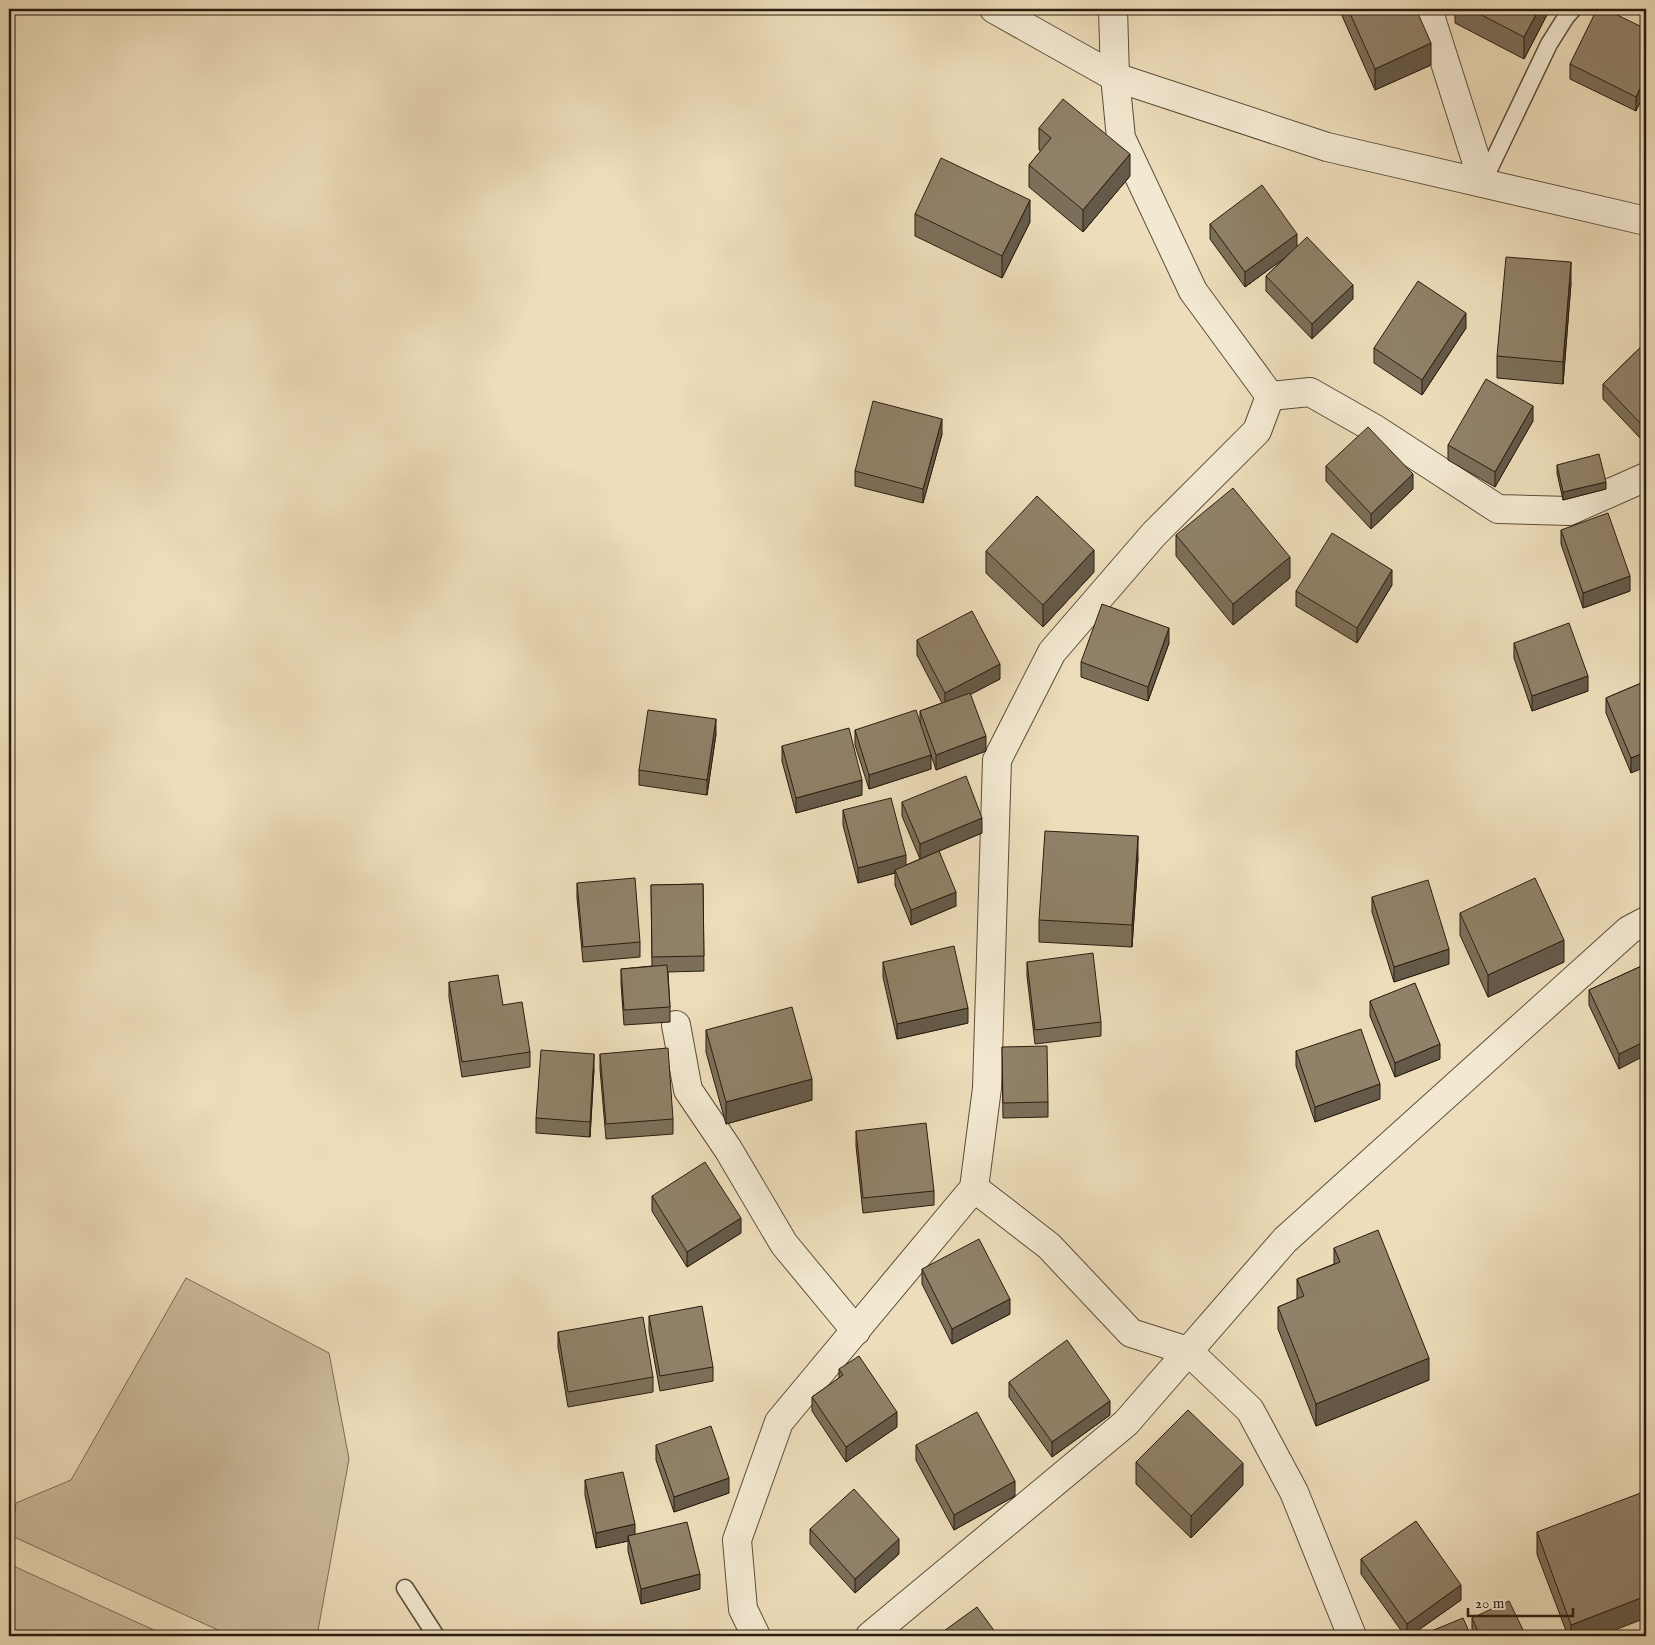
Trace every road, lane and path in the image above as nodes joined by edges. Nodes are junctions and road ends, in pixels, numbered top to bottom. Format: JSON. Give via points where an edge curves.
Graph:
{"nodes":[{"id":1,"x":994,"y":9,"type":"edge"},
{"id":2,"x":1113,"y":9,"type":"edge"},
{"id":3,"x":1428,"y":9,"type":"edge"},
{"id":4,"x":1573,"y":9,"type":"edge"},
{"id":5,"x":1115,"y":77,"type":"junction"},
{"id":6,"x":1483,"y":182,"type":"junction"},
{"id":7,"x":1646,"y":221,"type":"edge"},
{"id":8,"x":1270,"y":396,"type":"junction"},
{"id":9,"x":1646,"y":476,"type":"edge"},
{"id":10,"x":1646,"y":920,"type":"edge"},
{"id":11,"x":676,"y":1025,"type":"dead end"},
{"id":12,"x":974,"y":1188,"type":"junction"},
{"id":13,"x":856,"y":1331,"type":"junction"},
{"id":14,"x":1188,"y":1351,"type":"junction"},
{"id":15,"x":404,"y":1588,"type":"dead end"},
{"id":16,"x":436,"y":1636,"type":"edge"},
{"id":17,"x":756,"y":1636,"type":"edge"},
{"id":18,"x":870,"y":1636,"type":"edge"},
{"id":19,"x":1352,"y":1636,"type":"edge"}],
"edges":[{"from":1,"to":5,"type":"street"},
{"from":2,"to":5,"type":"street"},
{"from":3,"to":6,"type":"street"},
{"from":4,"to":6,"type":"lane","via":[[1549,44]]},
{"from":5,"to":6,"type":"street","via":[[1327,147]]},
{"from":5,"to":8,"type":"street","via":[[1121,138],[1193,291]]},
{"from":6,"to":7,"type":"street"},
{"from":8,"to":9,"type":"street","via":[[1310,392],[1375,429],[1498,509],[1568,511]]},
{"from":8,"to":12,"type":"street","via":[[1257,431],[1154,534],[1052,652],[997,760],[987,1088]]},
{"from":10,"to":14,"type":"street","via":[[1629,930],[1285,1240]]},
{"from":11,"to":13,"type":"street","via":[[688,1090],[728,1149],[784,1244]]},
{"from":12,"to":13,"type":"street"},
{"from":12,"to":14,"type":"street","via":[[1049,1246],[1131,1333]]},
{"from":13,"to":17,"type":"street","via":[[779,1422],[737,1540],[743,1609]]},
{"from":14,"to":18,"type":"street","via":[[1126,1423]]},
{"from":14,"to":19,"type":"street","via":[[1250,1410],[1294,1492]]},
{"from":15,"to":16,"type":"lane"}]}
